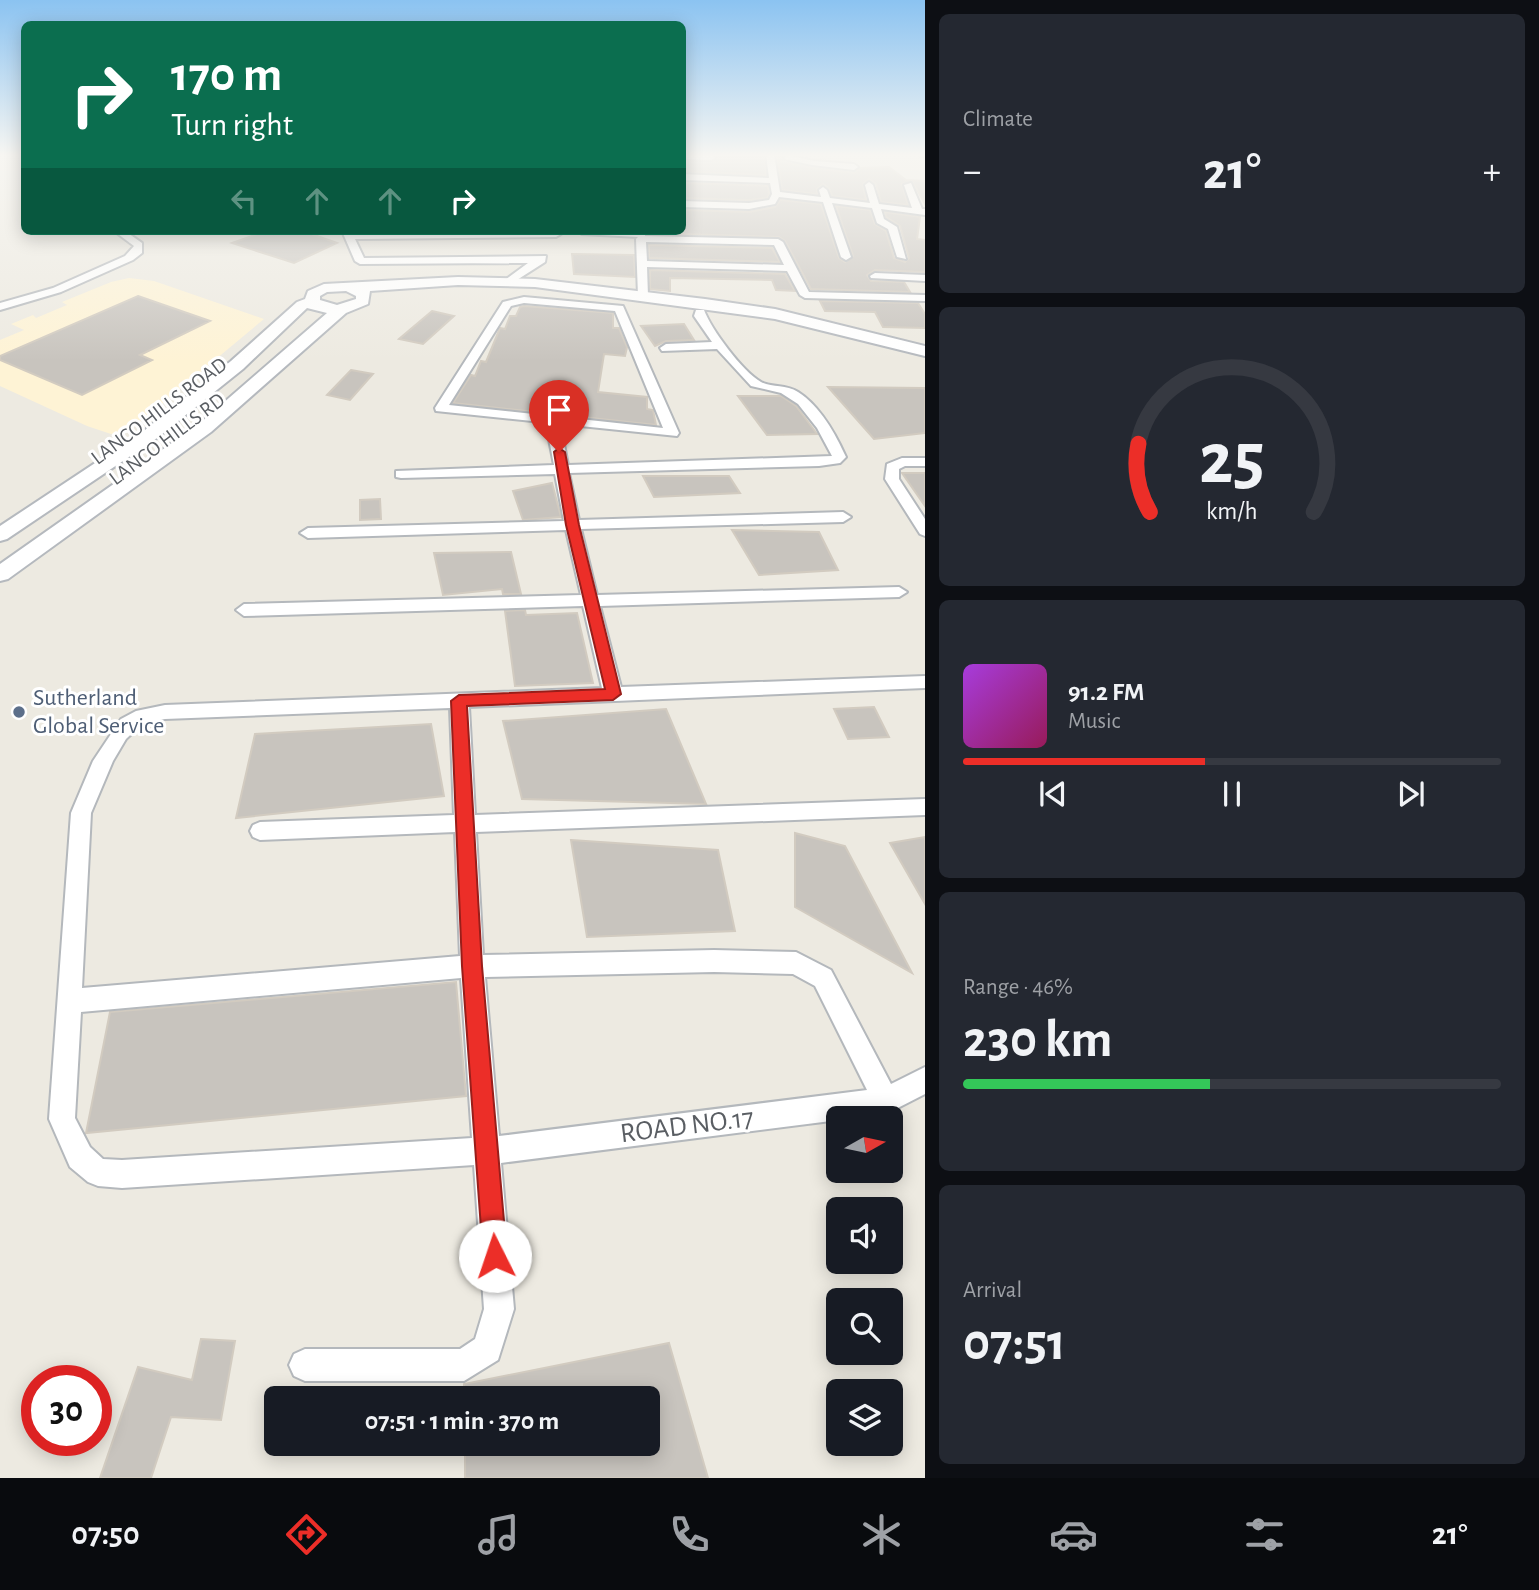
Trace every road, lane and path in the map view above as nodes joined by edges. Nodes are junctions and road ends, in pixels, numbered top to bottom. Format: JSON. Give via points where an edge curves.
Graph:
{"nodes":[{"id":1,"x":835,"y":223,"type":"edge"},
{"id":2,"x":884,"y":223,"type":"edge"},
{"id":3,"x":124,"y":235,"type":"edge"},
{"id":4,"x":348,"y":235,"type":"edge"},
{"id":5,"x":556,"y":235,"type":"edge"},
{"id":6,"x":547,"y":252,"type":"junction"},
{"id":7,"x":846,"y":257,"type":"dead end"},
{"id":8,"x":902,"y":257,"type":"dead end"},
{"id":9,"x":642,"y":264,"type":"junction"},
{"id":10,"x":792,"y":268,"type":"junction"},
{"id":11,"x":875,"y":276,"type":"dead end"},
{"id":12,"x":908,"y":277,"type":"junction"},
{"id":13,"x":925,"y":278,"type":"edge"},
{"id":14,"x":509,"y":282,"type":"junction"},
{"id":15,"x":643,"y":296,"type":"junction"},
{"id":16,"x":924,"y":298,"type":"edge"},
{"id":17,"x":571,"y":300,"type":"junction"},
{"id":18,"x":337,"y":301,"type":"junction"},
{"id":19,"x":0,"y":307,"type":"edge"},
{"id":20,"x":700,"y":312,"type":"junction"},
{"id":21,"x":855,"y":338,"type":"junction"},
{"id":22,"x":720,"y":345,"type":"junction"},
{"id":23,"x":666,"y":348,"type":"dead end"},
{"id":24,"x":925,"y":351,"type":"edge"},
{"id":25,"x":925,"y":360,"type":"edge"},
{"id":26,"x":555,"y":434,"type":"dead end"},
{"id":27,"x":177,"y":442,"type":"junction"},
{"id":28,"x":925,"y":462,"type":"edge"},
{"id":29,"x":564,"y":470,"type":"junction"},
{"id":30,"x":401,"y":474,"type":"dead end"},
{"id":31,"x":74,"y":481,"type":"junction"},
{"id":32,"x":842,"y":517,"type":"dead end"},
{"id":33,"x":0,"y":522,"type":"edge"},
{"id":34,"x":572,"y":525,"type":"junction"},
{"id":35,"x":925,"y":531,"type":"edge"},
{"id":36,"x":308,"y":533,"type":"dead end"},
{"id":37,"x":0,"y":535,"type":"edge"},
{"id":38,"x":0,"y":557,"type":"edge"},
{"id":39,"x":0,"y":574,"type":"edge"},
{"id":40,"x":899,"y":592,"type":"dead end"},
{"id":41,"x":589,"y":600,"type":"junction"},
{"id":42,"x":244,"y":610,"type":"dead end"},
{"id":43,"x":925,"y":682,"type":"edge"},
{"id":44,"x":613,"y":694,"type":"junction"},
{"id":45,"x":459,"y":701,"type":"junction"},
{"id":46,"x":925,"y":807,"type":"edge"},
{"id":47,"x":464,"y":825,"type":"junction"},
{"id":48,"x":260,"y":831,"type":"dead end"},
{"id":49,"x":472,"y":966,"type":"junction"},
{"id":50,"x":70,"y":1001,"type":"junction"},
{"id":51,"x":925,"y":1080,"type":"edge"},
{"id":52,"x":886,"y":1101,"type":"junction"},
{"id":53,"x":487,"y":1151,"type":"junction"},
{"id":54,"x":305,"y":1365,"type":"dead end"}],
"edges":[{"from":1,"to":7,"type":"street"},
{"from":2,"to":8,"type":"street","via":[[892,227]]},
{"from":3,"to":19,"type":"street","via":[[138,245],[129,258],[57,290]]},
{"from":4,"to":6,"type":"street","via":[[360,261]]},
{"from":5,"to":6,"type":"street"},
{"from":6,"to":14,"type":"street"},
{"from":9,"to":10,"type":"street"},
{"from":9,"to":10,"type":"street","via":[[641,239],[778,242]]},
{"from":9,"to":15,"type":"street"},
{"from":10,"to":16,"type":"street","via":[[805,295]]},
{"from":11,"to":12,"type":"street"},
{"from":12,"to":13,"type":"street"},
{"from":12,"to":16,"type":"street"},
{"from":14,"to":15,"type":"main road"},
{"from":14,"to":18,"type":"main road","via":[[458,281]]},
{"from":15,"to":21,"type":"main road","via":[[775,314]]},
{"from":17,"to":17,"type":"street","via":[[619,308],[672,433],[440,408],[507,304]]},
{"from":17,"to":18,"type":"main road","via":[[459,288]]},
{"from":17,"to":20,"type":"main road"},
{"from":18,"to":27,"type":"main road","name":"LANCO HILLS ROAD","via":[[215,420]]},
{"from":18,"to":31,"type":"main road","name":"LANCO HILLS RD","via":[[302,305],[151,434]]},
{"from":20,"to":21,"type":"main road"},
{"from":20,"to":22,"type":"street"},
{"from":21,"to":24,"type":"main road"},
{"from":21,"to":25,"type":"main road"},
{"from":22,"to":23,"type":"street"},
{"from":22,"to":29,"type":"street","via":[[753,382],[765,389],[784,389],[803,403],[839,457],[819,462]]},
{"from":26,"to":29,"type":"street"},
{"from":27,"to":38,"type":"main road","name":"LANCO HILLS RD"},
{"from":27,"to":39,"type":"main road","name":"LANCO HILLS ROAD"},
{"from":28,"to":35,"type":"street","via":[[891,467],[892,479]]},
{"from":29,"to":30,"type":"street"},
{"from":29,"to":34,"type":"street"},
{"from":31,"to":33,"type":"main road","name":"LANCO HILLS ROAD"},
{"from":31,"to":37,"type":"main road","name":"LANCO HILLS RD"},
{"from":32,"to":34,"type":"street"},
{"from":34,"to":36,"type":"street"},
{"from":34,"to":41,"type":"street"},
{"from":40,"to":41,"type":"street"},
{"from":41,"to":42,"type":"street"},
{"from":41,"to":44,"type":"street"},
{"from":43,"to":44,"type":"street"},
{"from":44,"to":45,"type":"street"},
{"from":45,"to":47,"type":"street"},
{"from":45,"to":50,"type":"street","name":"ROAD NO.17","via":[[197,711],[131,720],[96,774],[81,813]]},
{"from":46,"to":47,"type":"street"},
{"from":47,"to":48,"type":"street"},
{"from":47,"to":49,"type":"street"},
{"from":49,"to":50,"type":"street"},
{"from":49,"to":52,"type":"street","via":[[796,963],[823,978]]},
{"from":49,"to":53,"type":"street"},
{"from":50,"to":53,"type":"street","name":"ROAD NO.17","via":[[62,1119],[80,1157],[98,1172]]},
{"from":51,"to":52,"type":"street"},
{"from":52,"to":53,"type":"street","name":"ROAD NO.17"},
{"from":53,"to":54,"type":"street","via":[[499,1309],[487,1349],[464,1364]]}]}
